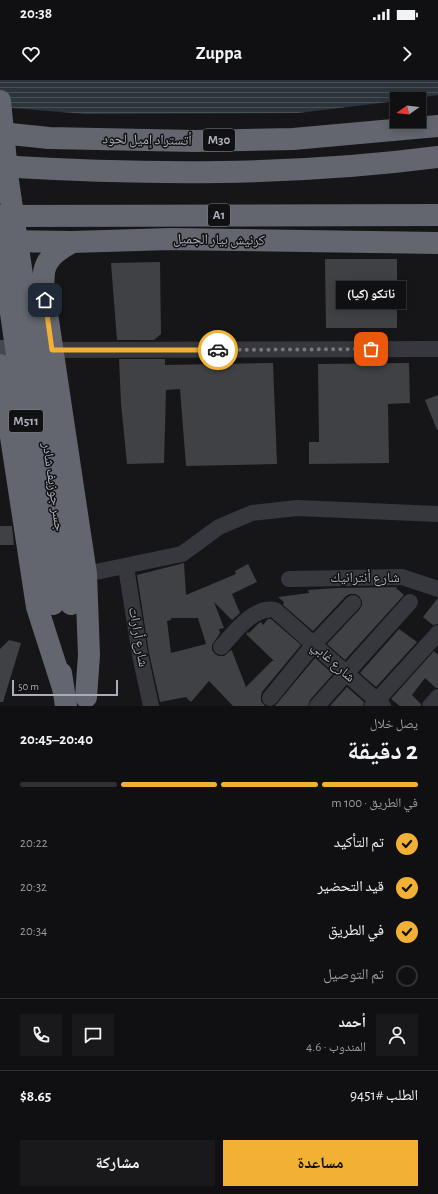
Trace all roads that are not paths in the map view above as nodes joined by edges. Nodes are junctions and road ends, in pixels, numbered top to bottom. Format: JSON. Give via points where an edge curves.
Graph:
{"nodes":[{"id":1,"x":0,"y":101,"type":"edge"},
{"id":2,"x":438,"y":126,"type":"edge"},
{"id":3,"x":0,"y":133,"type":"edge"},
{"id":4,"x":438,"y":157,"type":"edge"},
{"id":5,"x":0,"y":166,"type":"edge"},
{"id":6,"x":438,"y":215,"type":"edge"},
{"id":7,"x":0,"y":216,"type":"edge"},
{"id":8,"x":0,"y":237,"type":"edge"},
{"id":9,"x":0,"y":241,"type":"edge"},
{"id":10,"x":72,"y":242,"type":"junction"},
{"id":11,"x":438,"y":243,"type":"edge"},
{"id":12,"x":438,"y":349,"type":"edge"},
{"id":13,"x":52,"y":350,"type":"junction"},
{"id":14,"x":0,"y":351,"type":"edge"},
{"id":15,"x":0,"y":365,"type":"edge"},
{"id":16,"x":438,"y":514,"type":"edge"},
{"id":17,"x":126,"y":567,"type":"junction"},
{"id":18,"x":86,"y":574,"type":"junction"},
{"id":19,"x":289,"y":579,"type":"dead end"},
{"id":20,"x":438,"y":589,"type":"edge"},
{"id":21,"x":410,"y":602,"type":"dead end"},
{"id":22,"x":354,"y":603,"type":"dead end"},
{"id":23,"x":62,"y":604,"type":"junction"},
{"id":24,"x":438,"y":633,"type":"edge"},
{"id":25,"x":314,"y":644,"type":"junction"},
{"id":26,"x":220,"y":647,"type":"dead end"},
{"id":27,"x":347,"y":674,"type":"junction"},
{"id":28,"x":64,"y":697,"type":"edge"},
{"id":29,"x":438,"y":697,"type":"edge"},
{"id":30,"x":270,"y":698,"type":"dead end"},
{"id":31,"x":86,"y":702,"type":"edge"},
{"id":32,"x":377,"y":704,"type":"edge"},
{"id":33,"x":151,"y":706,"type":"edge"},
{"id":34,"x":317,"y":706,"type":"edge"},
{"id":35,"x":430,"y":706,"type":"edge"}],
"edges":[{"from":1,"to":23,"type":"highway","name":"جسر جوزيف شادر","number":"M511","bridge":true},
{"from":2,"to":3,"type":"highway","name":"أتستراد إميل لحود","number":"M30","via":[[293,139],[202,141],[49,138]]},
{"from":4,"to":5,"type":"highway","via":[[343,167],[252,172]]},
{"from":6,"to":7,"type":"highway","name":"كرنيش بيار الجميل","number":"A1"},
{"from":8,"to":23,"type":"highway","name":"جسر جوزيف شادر","number":"M511","bridge":true},
{"from":9,"to":10,"type":"highway","name":"كرنيش بيار الجميل"},
{"from":10,"to":11,"type":"highway","name":"كرنيش بيار الجميل","via":[[170,239]]},
{"from":10,"to":13,"type":"highway","via":[[58,250],[45,267],[43,287]]},
{"from":12,"to":13,"type":"street"},
{"from":13,"to":14,"type":"street"},
{"from":13,"to":18,"type":"highway"},
{"from":15,"to":28,"type":"highway","via":[[37,607]]},
{"from":16,"to":17,"type":"street","via":[[297,508],[252,513],[219,527],[182,554]]},
{"from":17,"to":18,"type":"street"},
{"from":17,"to":33,"type":"street","name":"شارع أرارات"},
{"from":18,"to":31,"type":"highway","via":[[89,655]]},
{"from":19,"to":20,"type":"street","name":"شارع أنترانيك","via":[[402,577]]},
{"from":21,"to":27,"type":"street"},
{"from":22,"to":25,"type":"street"},
{"from":23,"to":28,"type":"highway","number":"M511"},
{"from":23,"to":31,"type":"highway","name":"جسر جوزيف شادر","number":"M511"},
{"from":24,"to":32,"type":"street"},
{"from":25,"to":26,"type":"street","name":"شارع غابي","via":[[284,617],[270,609],[257,612]]},
{"from":25,"to":27,"type":"street","name":"شارع غابي"},
{"from":25,"to":30,"type":"street"},
{"from":27,"to":32,"type":"street","name":"شارع غابي"},
{"from":27,"to":34,"type":"street"},
{"from":29,"to":35,"type":"street"}]}
